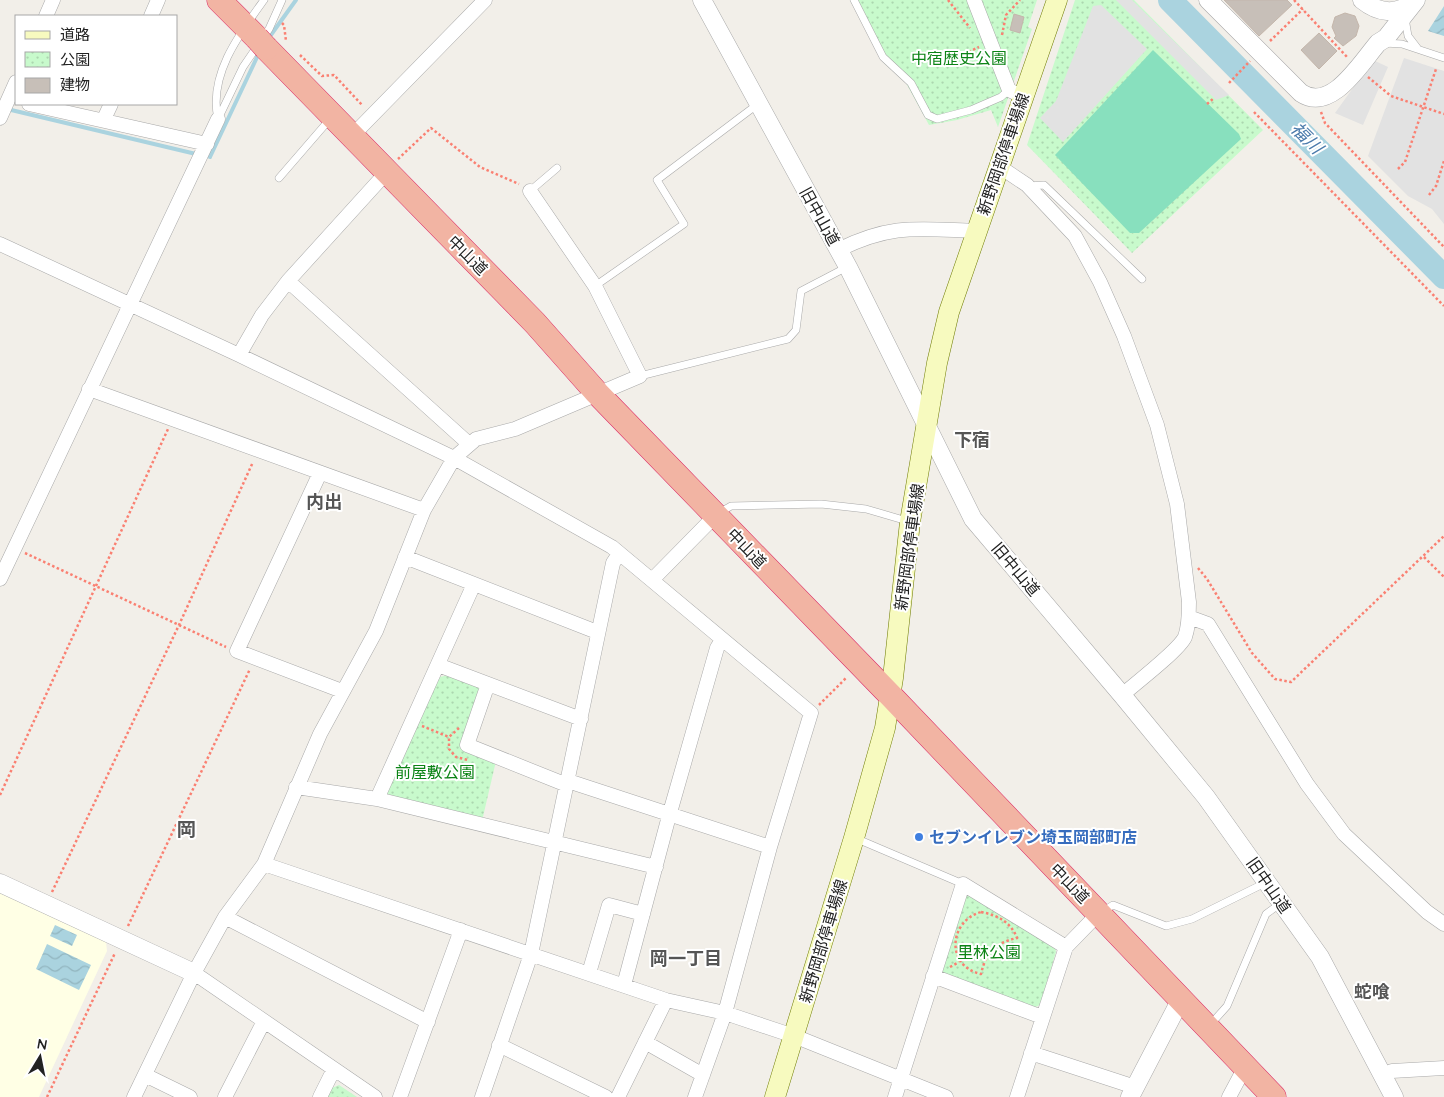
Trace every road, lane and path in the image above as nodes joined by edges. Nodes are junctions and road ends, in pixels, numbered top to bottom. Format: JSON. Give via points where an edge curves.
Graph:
{"nodes":[{"id":1,"x":53,"y":0,"type":"edge"},
{"id":2,"x":158,"y":0,"type":"edge"},
{"id":3,"x":219,"y":0,"type":"edge"},
{"id":4,"x":264,"y":0,"type":"edge"},
{"id":5,"x":282,"y":0,"type":"edge"},
{"id":6,"x":485,"y":0,"type":"edge"},
{"id":7,"x":702,"y":0,"type":"edge"},
{"id":8,"x":854,"y":0,"type":"edge"},
{"id":9,"x":948,"y":0,"type":"edge"},
{"id":10,"x":974,"y":0,"type":"edge"},
{"id":11,"x":1019,"y":0,"type":"edge"},
{"id":12,"x":1057,"y":0,"type":"edge"},
{"id":13,"x":1208,"y":0,"type":"edge"},
{"id":14,"x":1294,"y":0,"type":"edge"},
{"id":15,"x":1362,"y":0,"type":"edge"},
{"id":16,"x":1416,"y":0,"type":"edge"},
{"id":17,"x":1303,"y":9,"type":"junction"},
{"id":18,"x":1376,"y":11,"type":"junction"},
{"id":19,"x":46,"y":15,"type":"edge"},
{"id":20,"x":151,"y":15,"type":"edge"},
{"id":21,"x":1405,"y":16,"type":"junction"},
{"id":22,"x":284,"y":25,"type":"dead end"},
{"id":23,"x":991,"y":37,"type":"junction"},
{"id":24,"x":256,"y":38,"type":"junction"},
{"id":25,"x":1378,"y":43,"type":"junction"},
{"id":26,"x":290,"y":46,"type":"dead end"},
{"id":27,"x":1264,"y":47,"type":"dead end"},
{"id":28,"x":1418,"y":49,"type":"junction"},
{"id":29,"x":297,"y":52,"type":"dead end"},
{"id":30,"x":964,"y":54,"type":"dead end"},
{"id":31,"x":1254,"y":56,"type":"dead end"},
{"id":32,"x":1444,"y":58,"type":"edge"},
{"id":33,"x":1352,"y":62,"type":"dead end"},
{"id":34,"x":1436,"y":68,"type":"dead end"},
{"id":35,"x":1364,"y":73,"type":"dead end"},
{"id":36,"x":1229,"y":83,"type":"dead end"},
{"id":37,"x":15,"y":86,"type":"edge"},
{"id":38,"x":1016,"y":93,"type":"junction"},
{"id":39,"x":1214,"y":98,"type":"dead end"},
{"id":40,"x":1318,"y":99,"type":"junction"},
{"id":41,"x":12,"y":100,"type":"edge"},
{"id":42,"x":758,"y":103,"type":"junction"},
{"id":43,"x":1207,"y":104,"type":"dead end"},
{"id":44,"x":34,"y":105,"type":"edge"},
{"id":45,"x":111,"y":105,"type":"edge"},
{"id":46,"x":1254,"y":112,"type":"dead end"},
{"id":47,"x":1444,"y":114,"type":"edge"},
{"id":48,"x":372,"y":115,"type":"junction"},
{"id":49,"x":0,"y":118,"type":"edge"},
{"id":50,"x":332,"y":118,"type":"junction"},
{"id":51,"x":104,"y":119,"type":"junction"},
{"id":52,"x":218,"y":119,"type":"junction"},
{"id":53,"x":351,"y":137,"type":"junction"},
{"id":54,"x":207,"y":144,"type":"junction"},
{"id":55,"x":1444,"y":161,"type":"edge"},
{"id":56,"x":1000,"y":167,"type":"junction"},
{"id":57,"x":557,"y":168,"type":"dead end"},
{"id":58,"x":1398,"y":169,"type":"dead end"},
{"id":59,"x":386,"y":173,"type":"junction"},
{"id":60,"x":279,"y":178,"type":"dead end"},
{"id":61,"x":1028,"y":186,"type":"junction"},
{"id":62,"x":530,"y":191,"type":"junction"},
{"id":63,"x":1429,"y":195,"type":"dead end"},
{"id":64,"x":976,"y":231,"type":"junction"},
{"id":65,"x":0,"y":244,"type":"edge"},
{"id":66,"x":1444,"y":246,"type":"edge"},
{"id":67,"x":838,"y":250,"type":"junction"},
{"id":68,"x":848,"y":267,"type":"junction"},
{"id":69,"x":1142,"y":279,"type":"dead end"},
{"id":70,"x":288,"y":281,"type":"junction"},
{"id":71,"x":595,"y":286,"type":"junction"},
{"id":72,"x":130,"y":306,"type":"junction"},
{"id":73,"x":1444,"y":306,"type":"edge"},
{"id":74,"x":239,"y":355,"type":"junction"},
{"id":75,"x":640,"y":376,"type":"junction"},
{"id":76,"x":89,"y":389,"type":"junction"},
{"id":77,"x":597,"y":393,"type":"junction"},
{"id":78,"x":172,"y":419,"type":"junction"},
{"id":79,"x":926,"y":430,"type":"junction"},
{"id":80,"x":468,"y":443,"type":"junction"},
{"id":81,"x":258,"y":450,"type":"junction"},
{"id":82,"x":454,"y":458,"type":"junction"},
{"id":83,"x":320,"y":473,"type":"junction"},
{"id":84,"x":424,"y":510,"type":"junction"},
{"id":85,"x":715,"y":516,"type":"junction"},
{"id":86,"x":910,"y":522,"type":"junction"},
{"id":87,"x":1444,"y":536,"type":"edge"},
{"id":88,"x":14,"y":548,"type":"junction"},
{"id":89,"x":1184,"y":552,"type":"junction"},
{"id":90,"x":619,"y":554,"type":"junction"},
{"id":91,"x":1424,"y":556,"type":"junction"},
{"id":92,"x":405,"y":557,"type":"junction"},
{"id":93,"x":1444,"y":577,"type":"edge"},
{"id":94,"x":0,"y":579,"type":"edge"},
{"id":95,"x":652,"y":580,"type":"junction"},
{"id":96,"x":474,"y":584,"type":"junction"},
{"id":97,"x":97,"y":586,"type":"junction"},
{"id":98,"x":1189,"y":617,"type":"junction"},
{"id":99,"x":180,"y":625,"type":"junction"},
{"id":100,"x":597,"y":632,"type":"junction"},
{"id":101,"x":722,"y":640,"type":"junction"},
{"id":102,"x":237,"y":652,"type":"junction"},
{"id":103,"x":255,"y":658,"type":"junction"},
{"id":104,"x":438,"y":665,"type":"junction"},
{"id":105,"x":850,"y":674,"type":"dead end"},
{"id":106,"x":488,"y":684,"type":"junction"},
{"id":107,"x":342,"y":691,"type":"junction"},
{"id":108,"x":1122,"y":695,"type":"junction"},
{"id":109,"x":891,"y":696,"type":"junction"},
{"id":110,"x":811,"y":713,"type":"junction"},
{"id":111,"x":581,"y":719,"type":"junction"},
{"id":112,"x":412,"y":722,"type":"junction"},
{"id":113,"x":449,"y":737,"type":"dead end"},
{"id":114,"x":567,"y":783,"type":"junction"},
{"id":115,"x":296,"y":787,"type":"junction"},
{"id":116,"x":0,"y":796,"type":"edge"},
{"id":117,"x":377,"y":799,"type":"junction"},
{"id":118,"x":669,"y":816,"type":"junction"},
{"id":119,"x":854,"y":838,"type":"junction"},
{"id":120,"x":555,"y":841,"type":"junction"},
{"id":121,"x":770,"y":847,"type":"junction"},
{"id":122,"x":264,"y":864,"type":"junction"},
{"id":123,"x":656,"y":866,"type":"junction"},
{"id":124,"x":1267,"y":882,"type":"junction"},
{"id":125,"x":0,"y":883,"type":"edge"},
{"id":126,"x":963,"y":884,"type":"junction"},
{"id":127,"x":1281,"y":902,"type":"junction"},
{"id":128,"x":46,"y":904,"type":"junction"},
{"id":129,"x":644,"y":914,"type":"junction"},
{"id":130,"x":1099,"y":914,"type":"junction"},
{"id":131,"x":225,"y":917,"type":"junction"},
{"id":132,"x":1444,"y":924,"type":"edge"},
{"id":133,"x":461,"y":930,"type":"junction"},
{"id":134,"x":122,"y":940,"type":"junction"},
{"id":135,"x":1066,"y":947,"type":"junction"},
{"id":136,"x":531,"y":954,"type":"junction"},
{"id":137,"x":194,"y":973,"type":"junction"},
{"id":138,"x":589,"y":974,"type":"junction"},
{"id":139,"x":981,"y":974,"type":"joint"},
{"id":140,"x":933,"y":976,"type":"junction"},
{"id":141,"x":624,"y":986,"type":"junction"},
{"id":142,"x":1181,"y":998,"type":"junction"},
{"id":143,"x":666,"y":1000,"type":"junction"},
{"id":144,"x":725,"y":1013,"type":"junction"},
{"id":145,"x":1042,"y":1017,"type":"junction"},
{"id":146,"x":264,"y":1021,"type":"junction"},
{"id":147,"x":428,"y":1022,"type":"junction"},
{"id":148,"x":1208,"y":1027,"type":"junction"},
{"id":149,"x":794,"y":1036,"type":"junction"},
{"id":150,"x":645,"y":1042,"type":"junction"},
{"id":151,"x":499,"y":1045,"type":"junction"},
{"id":152,"x":1031,"y":1053,"type":"junction"},
{"id":153,"x":1245,"y":1066,"type":"junction"},
{"id":154,"x":1444,"y":1068,"type":"edge"},
{"id":155,"x":334,"y":1069,"type":"junction"},
{"id":156,"x":145,"y":1074,"type":"junction"},
{"id":157,"x":703,"y":1075,"type":"junction"},
{"id":158,"x":1382,"y":1075,"type":"junction"},
{"id":159,"x":902,"y":1079,"type":"junction"},
{"id":160,"x":1133,"y":1092,"type":"edge"},
{"id":161,"x":47,"y":1097,"type":"edge"},
{"id":162,"x":134,"y":1097,"type":"edge"},
{"id":163,"x":190,"y":1097,"type":"edge"},
{"id":164,"x":225,"y":1097,"type":"edge"},
{"id":165,"x":320,"y":1097,"type":"edge"},
{"id":166,"x":375,"y":1097,"type":"edge"},
{"id":167,"x":400,"y":1097,"type":"edge"},
{"id":168,"x":482,"y":1097,"type":"edge"},
{"id":169,"x":606,"y":1097,"type":"edge"},
{"id":170,"x":618,"y":1097,"type":"edge"},
{"id":171,"x":695,"y":1097,"type":"edge"},
{"id":172,"x":775,"y":1097,"type":"edge"},
{"id":173,"x":895,"y":1097,"type":"edge"},
{"id":174,"x":946,"y":1097,"type":"edge"},
{"id":175,"x":1017,"y":1097,"type":"edge"},
{"id":176,"x":1229,"y":1097,"type":"edge"},
{"id":177,"x":1274,"y":1097,"type":"edge"},
{"id":178,"x":1394,"y":1097,"type":"edge"}],
"edges":[{"from":1,"to":19,"type":"street"},
{"from":2,"to":20,"type":"street"},
{"from":3,"to":24,"type":"highway","name":"中山道"},
{"from":4,"to":24,"type":"lane"},
{"from":5,"to":52,"type":"lane","via":[[269,29],[243,67]]},
{"from":6,"to":48,"type":"street"},
{"from":7,"to":42,"type":"street","name":"旧中山道"},
{"from":8,"to":38,"type":"lane","via":[[883,57],[911,83],[928,114],[937,118],[971,110]]},
{"from":9,"to":23,"type":"path","via":[[971,29],[981,36]]},
{"from":10,"to":23,"type":"street"},
{"from":11,"to":23,"type":"path","via":[[1006,15],[1002,35]]},
{"from":12,"to":38,"type":"main road","name":"新野岡部停車場線"},
{"from":13,"to":40,"type":"street","via":[[1300,93]]},
{"from":14,"to":17,"type":"path"},
{"from":15,"to":18,"type":"street"},
{"from":16,"to":18,"type":"street","via":[[1399,10]]},
{"from":16,"to":21,"type":"street"},
{"from":17,"to":27,"type":"path"},
{"from":17,"to":33,"type":"path"},
{"from":18,"to":25,"type":"street","via":[[1380,25]]},
{"from":21,"to":25,"type":"street"},
{"from":21,"to":28,"type":"lane","via":[[1408,36]]},
{"from":22,"to":26,"type":"path","via":[[284,39]]},
{"from":23,"to":30,"type":"path"},
{"from":23,"to":38,"type":"street"},
{"from":24,"to":50,"type":"highway","name":"中山道"},
{"from":24,"to":52,"type":"lane","via":[[234,46],[218,84]]},
{"from":25,"to":28,"type":"lane","via":[[1402,44]]},
{"from":25,"to":40,"type":"street","via":[[1338,88]]},
{"from":28,"to":32,"type":"lane"},
{"from":29,"to":48,"type":"path","via":[[322,76],[334,75]]},
{"from":31,"to":36,"type":"path"},
{"from":34,"to":58,"type":"path","via":[[1405,162]]},
{"from":35,"to":47,"type":"path","via":[[1391,96]]},
{"from":37,"to":41,"type":"street"},
{"from":38,"to":56,"type":"main road","name":"新野岡部停車場線"},
{"from":39,"to":43,"type":"path"},
{"from":40,"to":66,"type":"path","via":[[1325,123]]},
{"from":41,"to":49,"type":"street"},
{"from":42,"to":67,"type":"street","name":"旧中山道"},
{"from":42,"to":71,"type":"lane","via":[[656,180],[684,224]]},
{"from":44,"to":51,"type":"street"},
{"from":45,"to":51,"type":"street"},
{"from":46,"to":73,"type":"path"},
{"from":48,"to":53,"type":"street"},
{"from":50,"to":53,"type":"highway","name":"中山道"},
{"from":50,"to":60,"type":"lane"},
{"from":51,"to":54,"type":"street"},
{"from":52,"to":54,"type":"street"},
{"from":53,"to":59,"type":"highway","name":"中山道"},
{"from":54,"to":72,"type":"street"},
{"from":55,"to":63,"type":"path","via":[[1436,186]]},
{"from":56,"to":61,"type":"street"},
{"from":56,"to":64,"type":"main road","name":"新野岡部停車場線"},
{"from":57,"to":62,"type":"lane"},
{"from":59,"to":62,"type":"path","via":[[431,128],[480,167]]},
{"from":59,"to":70,"type":"street"},
{"from":59,"to":77,"type":"highway","name":"中山道","via":[[535,323]]},
{"from":61,"to":69,"type":"lane","via":[[1044,185]]},
{"from":61,"to":89,"type":"street","via":[[1076,236],[1124,336],[1157,425],[1177,504]]},
{"from":62,"to":71,"type":"street"},
{"from":64,"to":67,"type":"street","via":[[893,229],[864,237]]},
{"from":64,"to":79,"type":"main road","name":"新野岡部停車場線","via":[[950,312]]},
{"from":65,"to":72,"type":"street"},
{"from":67,"to":68,"type":"street","name":"旧中山道"},
{"from":68,"to":75,"type":"lane","via":[[802,291],[796,330],[788,339]]},
{"from":68,"to":79,"type":"street","name":"旧中山道","via":[[891,351]]},
{"from":70,"to":74,"type":"street","via":[[262,315]]},
{"from":70,"to":80,"type":"street"},
{"from":71,"to":75,"type":"street"},
{"from":72,"to":74,"type":"street"},
{"from":72,"to":76,"type":"street"},
{"from":74,"to":82,"type":"street"},
{"from":75,"to":77,"type":"street"},
{"from":76,"to":78,"type":"street"},
{"from":76,"to":88,"type":"street"},
{"from":77,"to":80,"type":"street","via":[[515,429]]},
{"from":77,"to":85,"type":"highway","name":"中山道"},
{"from":78,"to":81,"type":"street"},
{"from":78,"to":97,"type":"path"},
{"from":79,"to":86,"type":"main road","name":"新野岡部停車場線"},
{"from":79,"to":108,"type":"street","name":"旧中山道","via":[[972,519]]},
{"from":80,"to":82,"type":"street"},
{"from":81,"to":83,"type":"street"},
{"from":81,"to":99,"type":"path"},
{"from":82,"to":84,"type":"street"},
{"from":82,"to":90,"type":"street","via":[[612,547]]},
{"from":83,"to":84,"type":"street"},
{"from":83,"to":102,"type":"street"},
{"from":84,"to":92,"type":"street"},
{"from":85,"to":86,"type":"lane","via":[[731,506],[821,504],[866,509]]},
{"from":85,"to":95,"type":"street"},
{"from":85,"to":109,"type":"highway","name":"中山道"},
{"from":86,"to":109,"type":"main road","name":"新野岡部停車場線"},
{"from":87,"to":91,"type":"path"},
{"from":88,"to":94,"type":"street"},
{"from":88,"to":97,"type":"path"},
{"from":89,"to":91,"type":"path","via":[[1207,579],[1252,653],[1275,679],[1291,682]]},
{"from":89,"to":98,"type":"street"},
{"from":90,"to":95,"type":"street"},
{"from":90,"to":100,"type":"street","via":[[613,563]]},
{"from":91,"to":93,"type":"path"},
{"from":92,"to":96,"type":"street"},
{"from":92,"to":107,"type":"street","via":[[387,607]]},
{"from":95,"to":101,"type":"street"},
{"from":96,"to":100,"type":"street"},
{"from":96,"to":104,"type":"street"},
{"from":97,"to":99,"type":"path"},
{"from":97,"to":116,"type":"path"},
{"from":98,"to":108,"type":"street","via":[[1185,638]]},
{"from":98,"to":132,"type":"street","via":[[1208,624],[1307,784],[1344,834]]},
{"from":99,"to":102,"type":"path"},
{"from":99,"to":128,"type":"path"},
{"from":100,"to":111,"type":"street"},
{"from":101,"to":110,"type":"street"},
{"from":101,"to":118,"type":"street"},
{"from":102,"to":103,"type":"street"},
{"from":103,"to":107,"type":"street"},
{"from":103,"to":134,"type":"path"},
{"from":104,"to":106,"type":"street"},
{"from":104,"to":112,"type":"street"},
{"from":105,"to":110,"type":"path"},
{"from":106,"to":111,"type":"street"},
{"from":106,"to":114,"type":"street","via":[[466,744]]},
{"from":107,"to":115,"type":"street"},
{"from":108,"to":124,"type":"street","name":"旧中山道","via":[[1206,798]]},
{"from":109,"to":119,"type":"main road","name":"新野岡部停車場線"},
{"from":109,"to":130,"type":"highway","name":"中山道"},
{"from":110,"to":121,"type":"street"},
{"from":111,"to":114,"type":"street"},
{"from":112,"to":113,"type":"path"},
{"from":112,"to":117,"type":"street"},
{"from":114,"to":118,"type":"street"},
{"from":114,"to":120,"type":"street"},
{"from":115,"to":117,"type":"street"},
{"from":115,"to":122,"type":"street"},
{"from":117,"to":120,"type":"street"},
{"from":118,"to":121,"type":"street"},
{"from":118,"to":123,"type":"street"},
{"from":119,"to":126,"type":"lane"},
{"from":119,"to":149,"type":"main road","name":"新野岡部停車場線"},
{"from":120,"to":123,"type":"street"},
{"from":120,"to":136,"type":"street"},
{"from":121,"to":144,"type":"street"},
{"from":122,"to":131,"type":"street"},
{"from":122,"to":133,"type":"street"},
{"from":123,"to":129,"type":"street"},
{"from":124,"to":127,"type":"street","name":"旧中山道"},
{"from":124,"to":130,"type":"lane","via":[[1192,919],[1166,926],[1113,905]]},
{"from":125,"to":128,"type":"street"},
{"from":126,"to":135,"type":"street"},
{"from":126,"to":140,"type":"street"},
{"from":127,"to":148,"type":"lane","via":[[1266,914],[1227,1006]]},
{"from":127,"to":158,"type":"street","name":"旧中山道","via":[[1320,957]]},
{"from":128,"to":134,"type":"street"},
{"from":129,"to":138,"type":"street","via":[[609,905]]},
{"from":129,"to":141,"type":"street"},
{"from":130,"to":135,"type":"street"},
{"from":130,"to":142,"type":"highway","name":"中山道"},
{"from":131,"to":137,"type":"street"},
{"from":131,"to":147,"type":"street"},
{"from":133,"to":136,"type":"street"},
{"from":133,"to":147,"type":"street"},
{"from":134,"to":137,"type":"street"},
{"from":134,"to":161,"type":"path"},
{"from":135,"to":145,"type":"street"},
{"from":136,"to":138,"type":"street"},
{"from":136,"to":151,"type":"street"},
{"from":137,"to":146,"type":"street"},
{"from":137,"to":156,"type":"street"},
{"from":138,"to":141,"type":"street"},
{"from":139,"to":139,"type":"path","via":[[972,972],[959,962],[956,952],[957,935],[963,922],[972,914],[981,912],[994,914],[1008,924],[1017,938],[993,948],[985,958]]},
{"from":140,"to":145,"type":"street"},
{"from":140,"to":159,"type":"street"},
{"from":141,"to":143,"type":"street"},
{"from":142,"to":148,"type":"highway","name":"中山道"},
{"from":142,"to":160,"type":"street"},
{"from":143,"to":144,"type":"street"},
{"from":143,"to":150,"type":"street"},
{"from":144,"to":149,"type":"street"},
{"from":144,"to":157,"type":"street"},
{"from":145,"to":152,"type":"street"},
{"from":146,"to":155,"type":"street"},
{"from":146,"to":164,"type":"street"},
{"from":147,"to":167,"type":"street"},
{"from":148,"to":153,"type":"highway","name":"中山道"},
{"from":149,"to":159,"type":"street"},
{"from":149,"to":172,"type":"main road","name":"新野岡部停車場線"},
{"from":150,"to":157,"type":"street"},
{"from":150,"to":170,"type":"street"},
{"from":151,"to":168,"type":"street"},
{"from":151,"to":169,"type":"street"},
{"from":152,"to":160,"type":"street"},
{"from":152,"to":175,"type":"street"},
{"from":153,"to":176,"type":"street"},
{"from":153,"to":177,"type":"highway","name":"中山道"},
{"from":154,"to":158,"type":"street","via":[[1392,1071]]},
{"from":155,"to":165,"type":"street"},
{"from":155,"to":166,"type":"street"},
{"from":156,"to":162,"type":"street"},
{"from":156,"to":163,"type":"street"},
{"from":157,"to":171,"type":"street"},
{"from":158,"to":178,"type":"street","name":"旧中山道"},
{"from":159,"to":173,"type":"street"},
{"from":159,"to":174,"type":"street"}]}
